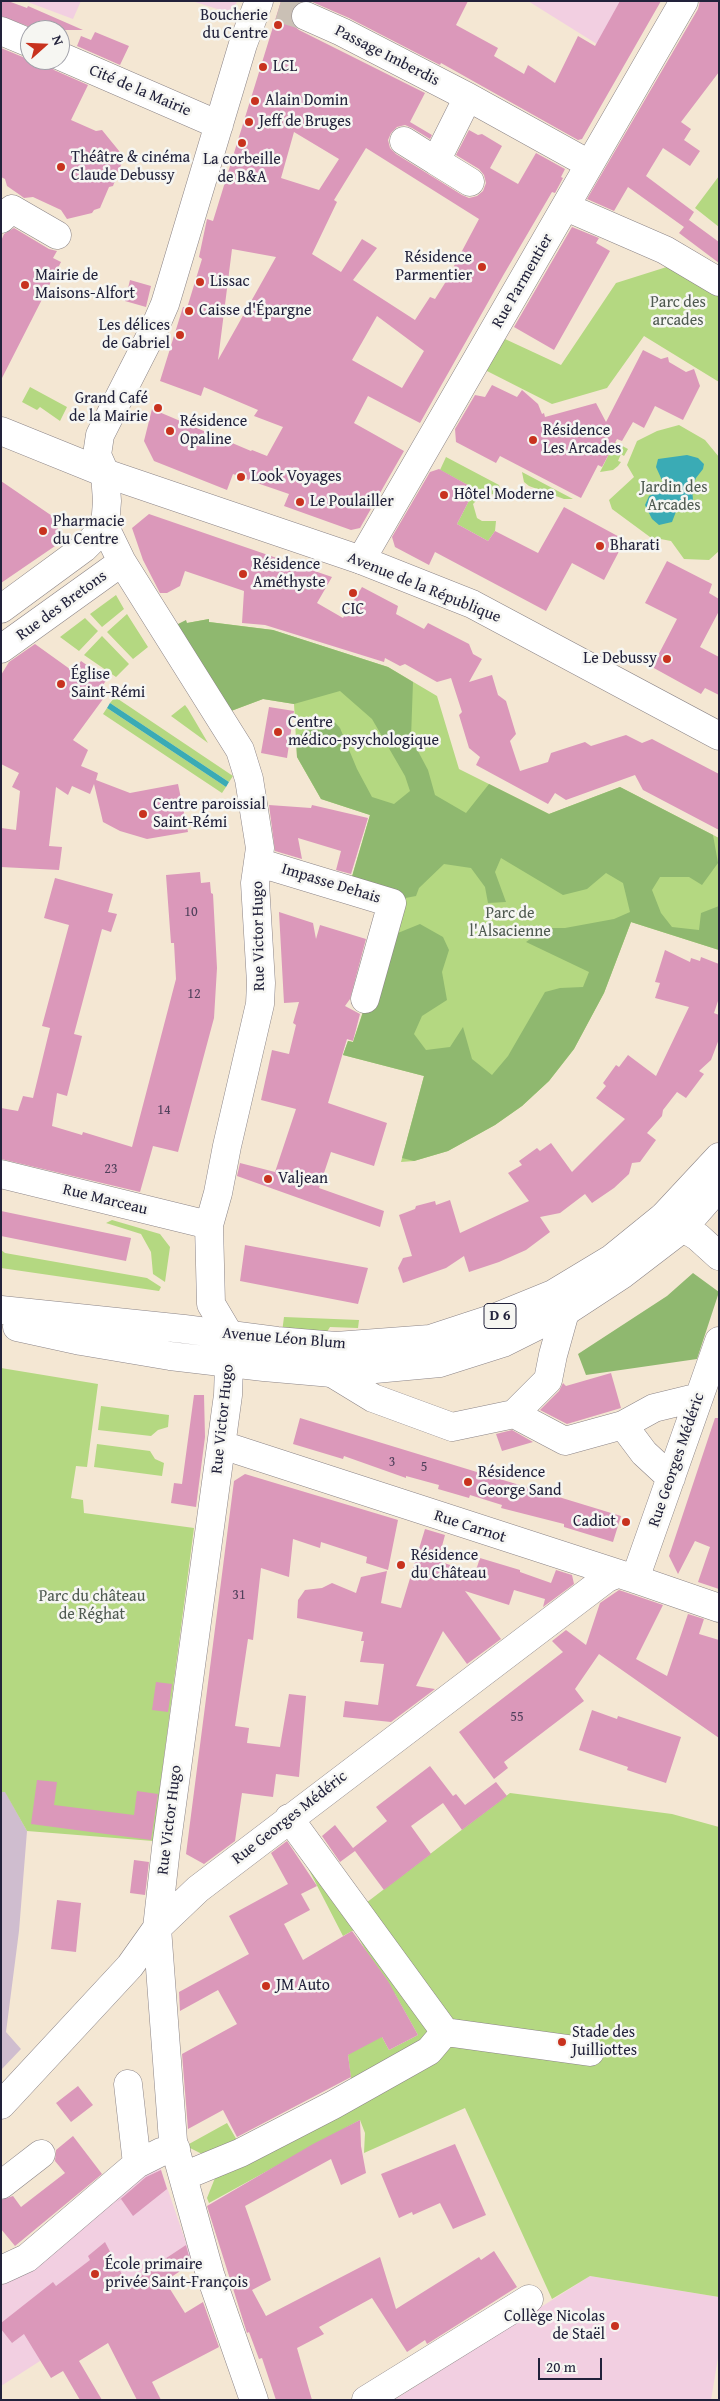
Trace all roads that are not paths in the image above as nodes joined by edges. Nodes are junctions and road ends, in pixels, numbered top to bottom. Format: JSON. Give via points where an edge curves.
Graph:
{"nodes":[{"id":1,"x":684,"y":1,"type":"edge"},
{"id":2,"x":266,"y":4,"type":"edge"},
{"id":3,"x":306,"y":16,"type":"tunnel mouth"},
{"id":4,"x":1,"y":30,"type":"edge"},
{"id":5,"x":20,"y":39,"type":"edge"},
{"id":6,"x":70,"y":60,"type":"edge"},
{"id":7,"x":468,"y":96,"type":"junction"},
{"id":8,"x":219,"y":125,"type":"junction"},
{"id":9,"x":404,"y":142,"type":"dead end"},
{"id":10,"x":436,"y":161,"type":"junction"},
{"id":11,"x":589,"y":164,"type":"junction"},
{"id":12,"x":470,"y":182,"type":"dead end"},
{"id":13,"x":566,"y":207,"type":"junction"},
{"id":14,"x":1,"y":219,"type":"edge"},
{"id":15,"x":57,"y":235,"type":"dead end"},
{"id":16,"x":719,"y":282,"type":"edge"},
{"id":17,"x":1,"y":431,"type":"edge"},
{"id":18,"x":105,"y":473,"type":"junction"},
{"id":19,"x":105,"y":527,"type":"junction"},
{"id":20,"x":361,"y":560,"type":"junction"},
{"id":21,"x":122,"y":562,"type":"junction"},
{"id":22,"x":1,"y":609,"type":"edge"},
{"id":23,"x":1,"y":649,"type":"edge"},
{"id":24,"x":719,"y":736,"type":"edge"},
{"id":25,"x":260,"y":863,"type":"junction"},
{"id":26,"x":365,"y":999,"type":"dead end"},
{"id":27,"x":719,"y":1157,"type":"edge"},
{"id":28,"x":1,"y":1174,"type":"edge"},
{"id":29,"x":719,"y":1187,"type":"edge"},
{"id":30,"x":674,"y":1222,"type":"junction"},
{"id":31,"x":209,"y":1226,"type":"junction"},
{"id":32,"x":719,"y":1256,"type":"edge"},
{"id":33,"x":1,"y":1310,"type":"edge"},
{"id":34,"x":566,"y":1312,"type":"junction"},
{"id":35,"x":1,"y":1324,"type":"edge"},
{"id":36,"x":230,"y":1336,"type":"junction"},
{"id":37,"x":719,"y":1340,"type":"edge"},
{"id":38,"x":229,"y":1364,"type":"junction"},
{"id":39,"x":332,"y":1373,"type":"junction"},
{"id":40,"x":698,"y":1397,"type":"junction"},
{"id":41,"x":514,"y":1414,"type":"junction"},
{"id":42,"x":623,"y":1425,"type":"junction"},
{"id":43,"x":222,"y":1445,"type":"junction"},
{"id":44,"x":671,"y":1478,"type":"junction"},
{"id":45,"x":626,"y":1577,"type":"junction"},
{"id":46,"x":719,"y":1608,"type":"edge"},
{"id":47,"x":289,"y":1818,"type":"junction"},
{"id":48,"x":158,"y":1928,"type":"junction"},
{"id":49,"x":445,"y":2032,"type":"junction"},
{"id":50,"x":590,"y":2052,"type":"dead end"},
{"id":51,"x":128,"y":2084,"type":"dead end"},
{"id":52,"x":1,"y":2105,"type":"edge"},
{"id":53,"x":176,"y":2149,"type":"junction"},
{"id":54,"x":41,"y":2154,"type":"dead end"},
{"id":55,"x":137,"y":2164,"type":"junction"},
{"id":56,"x":184,"y":2176,"type":"junction"},
{"id":57,"x":1,"y":2185,"type":"edge"},
{"id":58,"x":1,"y":2270,"type":"edge"},
{"id":59,"x":529,"y":2299,"type":"dead end"},
{"id":60,"x":254,"y":2400,"type":"edge"},
{"id":61,"x":366,"y":2400,"type":"edge"}],
"edges":[{"from":1,"to":11,"type":"street","name":"Rue Parmentier"},
{"from":2,"to":8,"type":"street","via":[[243,44]]},
{"from":3,"to":7,"type":"street","name":"Passage Imberdis"},
{"from":4,"to":5,"type":"street"},
{"from":6,"to":8,"type":"street","name":"Cité de la Mairie"},
{"from":7,"to":10,"type":"street"},
{"from":7,"to":11,"type":"street","name":"Passage Imberdis"},
{"from":8,"to":18,"type":"street","via":[[165,304],[100,435],[97,455]]},
{"from":9,"to":10,"type":"street"},
{"from":10,"to":12,"type":"street"},
{"from":11,"to":13,"type":"street","name":"Rue Parmentier"},
{"from":13,"to":16,"type":"street","via":[[665,250]]},
{"from":13,"to":20,"type":"street","name":"Rue Parmentier"},
{"from":14,"to":15,"type":"street","via":[[12,209]]},
{"from":17,"to":18,"type":"street","name":"Avenue de la République"},
{"from":18,"to":19,"type":"street"},
{"from":18,"to":20,"type":"street","name":"Avenue de la République"},
{"from":19,"to":21,"type":"street","name":"Rue Victor Hugo"},
{"from":19,"to":22,"type":"street","via":[[84,548]]},
{"from":20,"to":24,"type":"street","name":"Avenue de la République","via":[[472,604]]},
{"from":21,"to":23,"type":"street","name":"Rue des Bretons"},
{"from":21,"to":25,"type":"street","name":"Rue Victor Hugo","via":[[240,750],[254,802]]},
{"from":25,"to":26,"type":"street","name":"Impasse Dehais","via":[[392,903]]},
{"from":25,"to":31,"type":"street","name":"Rue Victor Hugo","via":[[255,882],[260,1004]]},
{"from":27,"to":30,"type":"street","name":"Avenue Léon Blum","number":"D 6"},
{"from":28,"to":31,"type":"street","name":"Rue Marceau"},
{"from":29,"to":30,"type":"street","name":"Avenue Léon Blum","number":"D 6"},
{"from":30,"to":32,"type":"street"},
{"from":30,"to":34,"type":"street","name":"Avenue Léon Blum","number":"D 6","via":[[623,1274]]},
{"from":30,"to":36,"type":"street","name":"Avenue Léon Blum","number":"D 6","via":[[553,1294],[430,1339],[336,1346]]},
{"from":31,"to":36,"type":"street","name":"Rue Victor Hugo","via":[[211,1304]]},
{"from":33,"to":36,"type":"street","name":"Avenue Léon Blum","number":"D 6"},
{"from":34,"to":39,"type":"street","name":"Avenue Léon Blum","number":"D 6","via":[[504,1343],[440,1363]]},
{"from":34,"to":41,"type":"street","via":[[548,1380]]},
{"from":35,"to":38,"type":"street","name":"Avenue Léon Blum","number":"D 6","via":[[82,1341]]},
{"from":36,"to":38,"type":"street","name":"Rue Victor Hugo"},
{"from":37,"to":40,"type":"street","name":"Rue Georges Médéric"},
{"from":38,"to":39,"type":"street","name":"Avenue Léon Blum","number":"D 6"},
{"from":38,"to":43,"type":"street","name":"Rue Victor Hugo"},
{"from":39,"to":41,"type":"street","via":[[373,1398],[452,1427]]},
{"from":40,"to":42,"type":"street","via":[[654,1408]]},
{"from":40,"to":44,"type":"street","name":"Rue Georges Médéric"},
{"from":41,"to":42,"type":"street","via":[[565,1441]]},
{"from":42,"to":44,"type":"street","via":[[644,1453]]},
{"from":43,"to":45,"type":"street","name":"Rue Carnot"},
{"from":43,"to":48,"type":"street","name":"Rue Victor Hugo","via":[[166,1848]]},
{"from":44,"to":45,"type":"street","name":"Rue Georges Médéric"},
{"from":45,"to":46,"type":"street","name":"Rue Carnot"},
{"from":45,"to":47,"type":"street","name":"Rue Georges Médéric","via":[[607,1578]]},
{"from":47,"to":48,"type":"street","name":"Rue Georges Médéric","via":[[198,1889]]},
{"from":47,"to":49,"type":"street"},
{"from":48,"to":52,"type":"street","name":"Rue Georges Médéric","via":[[130,1966]]},
{"from":48,"to":53,"type":"street","name":"Rue Victor Hugo"},
{"from":49,"to":50,"type":"street"},
{"from":49,"to":56,"type":"street","via":[[429,2051],[333,2104],[240,2153]]},
{"from":51,"to":55,"type":"street"},
{"from":53,"to":55,"type":"street","via":[[161,2152]]},
{"from":53,"to":56,"type":"street","name":"Rue Victor Hugo"},
{"from":54,"to":57,"type":"street"},
{"from":55,"to":58,"type":"street","via":[[27,2258]]},
{"from":56,"to":60,"type":"street","name":"Rue Victor Hugo","via":[[210,2274]]},
{"from":59,"to":61,"type":"street"}]}
